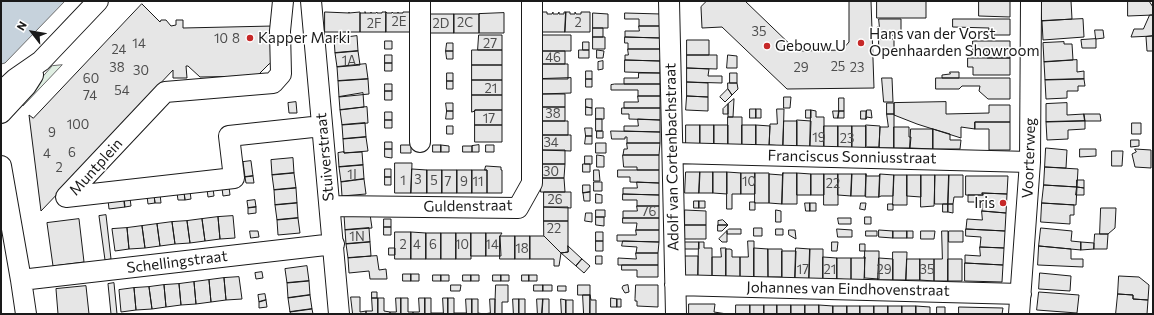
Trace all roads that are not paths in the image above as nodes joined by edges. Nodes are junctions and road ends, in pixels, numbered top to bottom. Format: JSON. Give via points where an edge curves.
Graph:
{"nodes":[{"id":1,"x":98,"y":1,"type":"edge"},
{"id":2,"x":284,"y":1,"type":"edge"},
{"id":3,"x":311,"y":1,"type":"edge"},
{"id":4,"x":420,"y":1,"type":"edge"},
{"id":5,"x":532,"y":1,"type":"edge"},
{"id":6,"x":669,"y":1,"type":"edge"},
{"id":7,"x":1031,"y":1,"type":"edge"},
{"id":8,"x":41,"y":61,"type":"junction"},
{"id":9,"x":1,"y":92,"type":"edge"},
{"id":10,"x":1,"y":113,"type":"edge"},
{"id":11,"x":322,"y":126,"type":"junction"},
{"id":12,"x":420,"y":142,"type":"dead end"},
{"id":13,"x":673,"y":153,"type":"junction"},
{"id":14,"x":1030,"y":162,"type":"junction"},
{"id":15,"x":1,"y":166,"type":"edge"},
{"id":16,"x":330,"y":206,"type":"junction"},
{"id":17,"x":334,"y":244,"type":"junction"},
{"id":18,"x":21,"y":280,"type":"junction"},
{"id":19,"x":675,"y":285,"type":"junction"},
{"id":20,"x":1020,"y":294,"type":"junction"},
{"id":21,"x":26,"y":314,"type":"edge"},
{"id":22,"x":339,"y":314,"type":"edge"},
{"id":23,"x":676,"y":314,"type":"edge"},
{"id":24,"x":1019,"y":314,"type":"edge"}],
"edges":[{"from":1,"to":8,"type":"street"},
{"from":2,"to":11,"type":"street","name":"Muntplein","via":[[280,31],[281,74],[274,83],[165,92],[66,197],[234,178],[229,136]]},
{"from":3,"to":11,"type":"street","name":"Stuiverstraat"},
{"from":4,"to":12,"type":"street"},
{"from":5,"to":16,"type":"street","name":"Guldenstraat","via":[[532,183],[518,208]]},
{"from":6,"to":13,"type":"street","name":"Adolf van Cortenbachstraat"},
{"from":7,"to":14,"type":"street","name":"Voorterweg"},
{"from":8,"to":9,"type":"street"},
{"from":8,"to":10,"type":"street","via":[[26,86]]},
{"from":11,"to":16,"type":"street","name":"Stuiverstraat"},
{"from":13,"to":14,"type":"street","name":"Franciscus Sonniusstraat"},
{"from":13,"to":19,"type":"street","name":"Adolf van Cortenbachstraat"},
{"from":14,"to":20,"type":"street","name":"Voorterweg"},
{"from":15,"to":18,"type":"street"},
{"from":16,"to":17,"type":"street","name":"Stuiverstraat"},
{"from":17,"to":18,"type":"street","name":"Schellingstraat"},
{"from":17,"to":22,"type":"street","name":"Stuiverstraat"},
{"from":18,"to":21,"type":"street"},
{"from":19,"to":20,"type":"street","name":"Johannes van Eindhovenstraat"},
{"from":19,"to":23,"type":"street","name":"Adolf van Cortenbachstraat"},
{"from":20,"to":24,"type":"street","name":"Voorterweg"}]}
